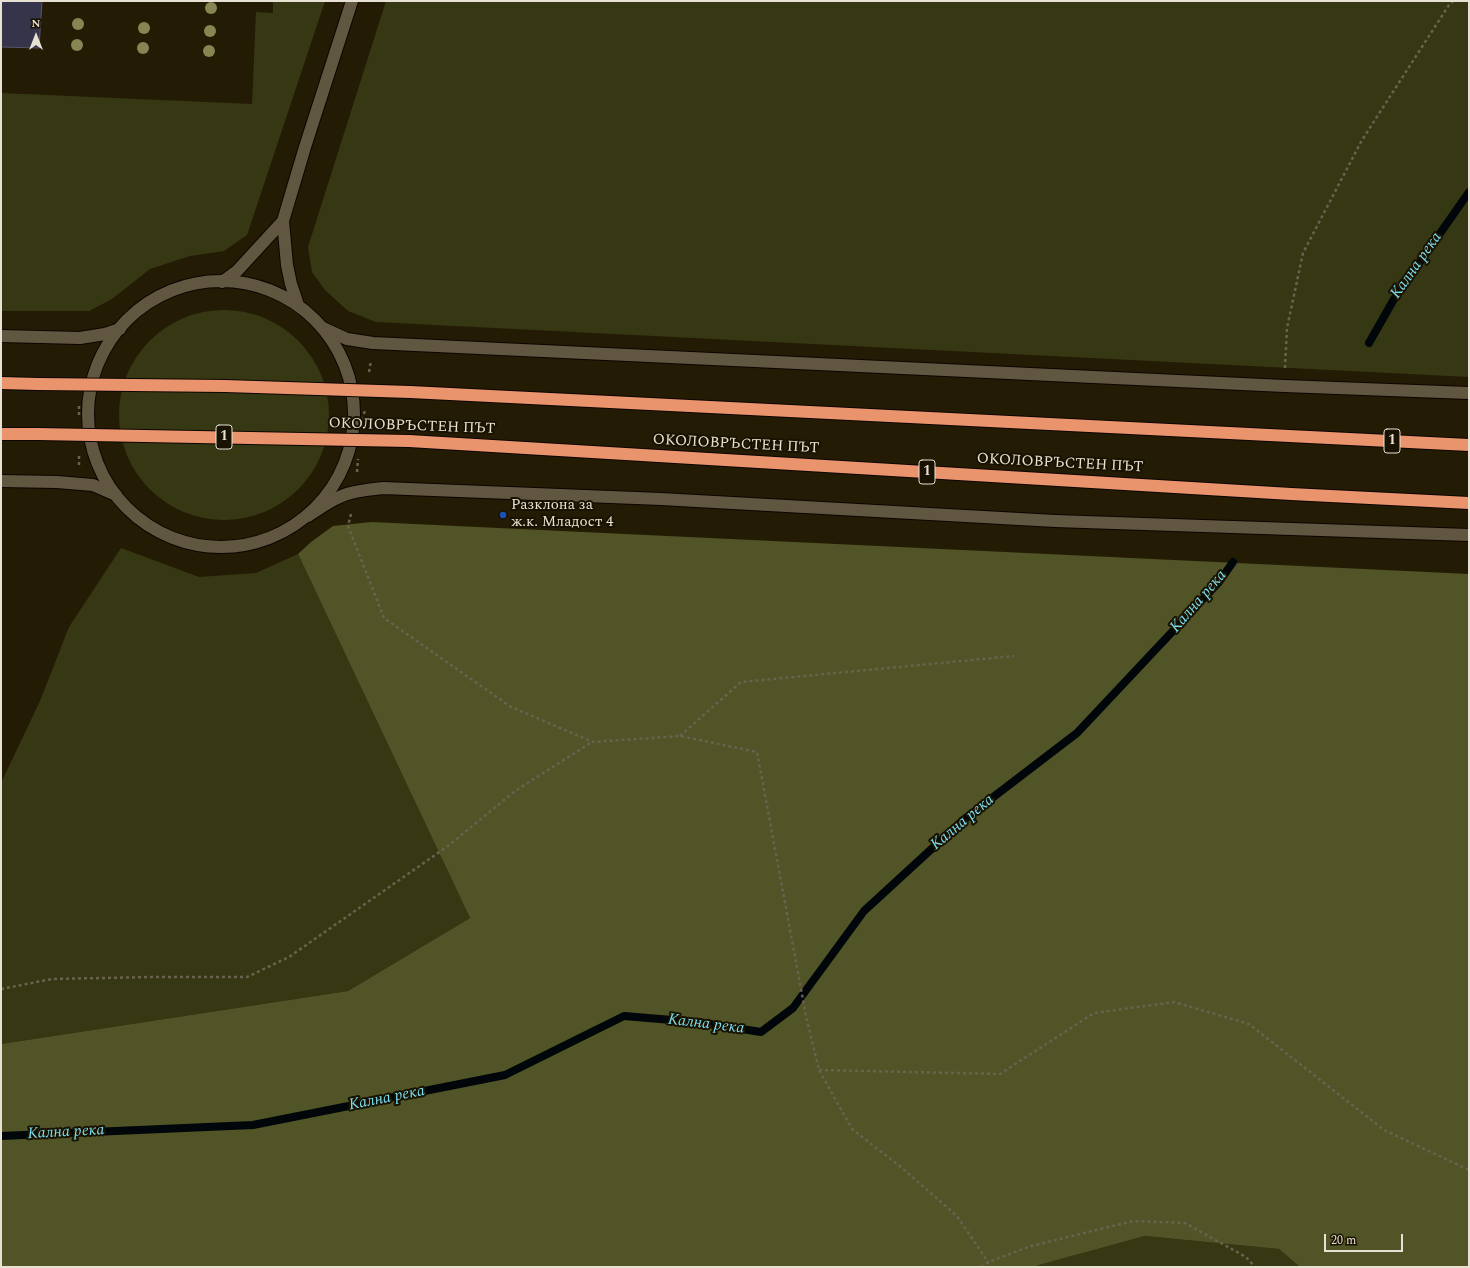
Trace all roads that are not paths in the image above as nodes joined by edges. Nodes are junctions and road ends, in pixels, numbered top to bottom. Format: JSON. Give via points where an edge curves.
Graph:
{"nodes":[{"id":1,"x":352,"y":1,"type":"edge"},
{"id":2,"x":283,"y":221,"type":"junction"},
{"id":3,"x":222,"y":282,"type":"junction"},
{"id":4,"x":298,"y":305,"type":"junction"},
{"id":5,"x":323,"y":328,"type":"junction"},
{"id":6,"x":120,"y":329,"type":"junction"},
{"id":7,"x":1,"y":336,"type":"edge"},
{"id":8,"x":1,"y":383,"type":"edge"},
{"id":9,"x":1469,"y":393,"type":"edge"},
{"id":10,"x":1,"y":434,"type":"edge"},
{"id":11,"x":1469,"y":445,"type":"edge"},
{"id":12,"x":1,"y":481,"type":"edge"},
{"id":13,"x":116,"y":495,"type":"junction"},
{"id":14,"x":1469,"y":503,"type":"edge"},
{"id":15,"x":308,"y":516,"type":"junction"},
{"id":16,"x":1469,"y":535,"type":"edge"}],
"edges":[{"from":1,"to":2,"type":"street","via":[[304,147]]},
{"from":2,"to":3,"type":"street","via":[[237,271]]},
{"from":2,"to":4,"type":"street","via":[[287,265]]},
{"from":3,"to":4,"type":"street","via":[[249,284]]},
{"from":3,"to":6,"type":"street","via":[[199,283],[162,296],[136,312]]},
{"from":4,"to":5,"type":"street"},
{"from":5,"to":9,"type":"street","via":[[348,339],[373,343]]},
{"from":5,"to":15,"type":"street","via":[[339,352],[350,380],[355,410],[354,425],[343,468],[328,494]]},
{"from":6,"to":7,"type":"street","via":[[80,338]]},
{"from":6,"to":13,"type":"street","via":[[107,347],[97,368],[88,411],[95,456]]},
{"from":8,"to":11,"type":"highway","number":"1","bridge":true,"via":[[410,392]]},
{"from":10,"to":14,"type":"highway","name":"ОКОЛОВРЪСТЕН ПЪТ","number":"1","bridge":true,"via":[[409,441]]},
{"from":12,"to":13,"type":"street","via":[[93,486]]},
{"from":13,"to":15,"type":"street","via":[[137,517],[166,535],[194,544],[218,547],[266,540],[288,530]]},
{"from":15,"to":16,"type":"street","via":[[330,502],[354,492],[383,488],[637,498],[1054,521]]}]}
